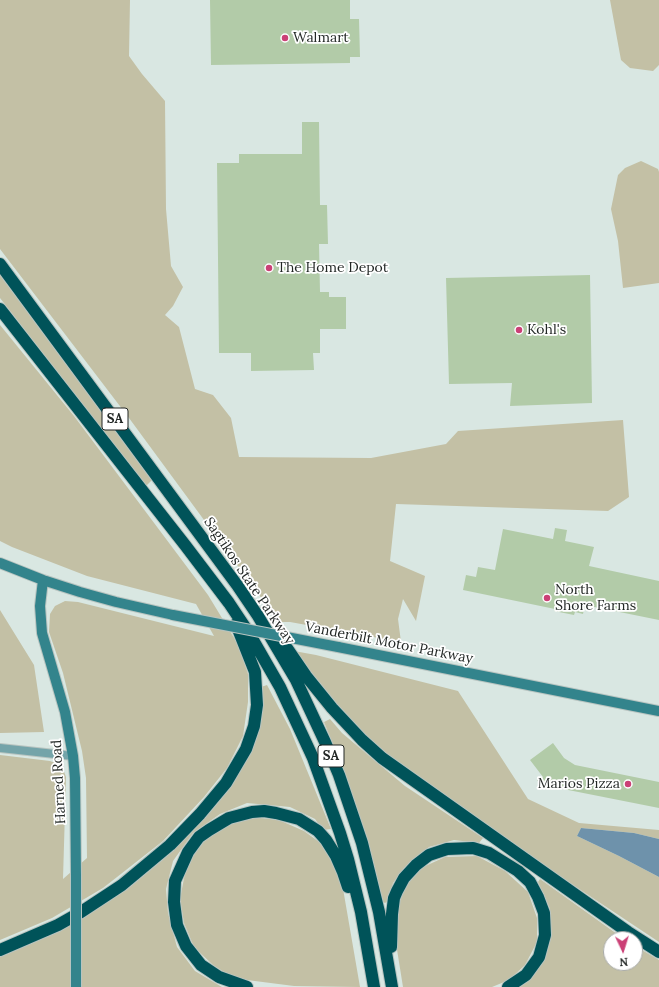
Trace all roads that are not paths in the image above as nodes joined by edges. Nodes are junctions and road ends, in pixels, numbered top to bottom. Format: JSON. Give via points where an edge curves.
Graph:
{"nodes":[{"id":1,"x":0,"y":264,"type":"edge"},
{"id":2,"x":0,"y":309,"type":"edge"},
{"id":3,"x":213,"y":552,"type":"junction"},
{"id":4,"x":0,"y":562,"type":"edge"},
{"id":5,"x":43,"y":580,"type":"junction"},
{"id":6,"x":229,"y":603,"type":"junction"},
{"id":7,"x":659,"y":711,"type":"edge"},
{"id":8,"x":0,"y":748,"type":"edge"},
{"id":9,"x":73,"y":756,"type":"junction"},
{"id":10,"x":368,"y":946,"type":"junction"},
{"id":11,"x":0,"y":950,"type":"edge"},
{"id":12,"x":659,"y":952,"type":"edge"},
{"id":13,"x":392,"y":985,"type":"edge"},
{"id":14,"x":76,"y":987,"type":"edge"},
{"id":15,"x":247,"y":987,"type":"edge"},
{"id":16,"x":374,"y":987,"type":"edge"},
{"id":17,"x":508,"y":987,"type":"edge"}],
"edges":[{"from":1,"to":3,"type":"highway","name":"Sagtikos State Parkway","number":"SA"},
{"from":2,"to":6,"type":"highway","name":"Sagtikos State Parkway","number":"SA"},
{"from":3,"to":12,"type":"highway","via":[[250,590],[306,676],[367,745],[394,767]]},
{"from":3,"to":13,"type":"highway","name":"Sagtikos State Parkway","number":"SA","via":[[279,650],[328,749],[364,850],[379,912]]},
{"from":4,"to":5,"type":"main road","name":"Vanderbilt Motor Parkway"},
{"from":5,"to":7,"type":"main road","name":"Vanderbilt Motor Parkway","bridge":true,"via":[[104,599],[173,615]]},
{"from":5,"to":9,"type":"main road","name":"Harned Road","via":[[40,606],[42,633],[65,712]]},
{"from":6,"to":10,"type":"highway","name":"Sagtikos State Parkway","number":"SA","via":[[280,687],[313,758],[348,859]]},
{"from":6,"to":11,"type":"highway","via":[[255,672],[257,694],[251,738],[234,770],[186,829],[156,858],[122,885],[58,925]]},
{"from":8,"to":9,"type":"street"},
{"from":9,"to":14,"type":"main road","name":"Harned Road","bridge":true,"via":[[76,810]]},
{"from":10,"to":15,"type":"highway","via":[[340,864],[318,831],[299,819],[276,813],[264,811],[240,814],[209,830],[193,845],[175,881],[174,902],[177,925],[193,956],[219,977]]},
{"from":10,"to":16,"type":"highway","name":"Sagtikos State Parkway","number":"SA"},
{"from":13,"to":17,"type":"highway","via":[[392,914],[394,898],[400,884],[416,865],[429,855],[447,849],[474,848],[489,853],[518,871],[530,882],[543,908],[545,934],[539,957],[526,975]]}]}
